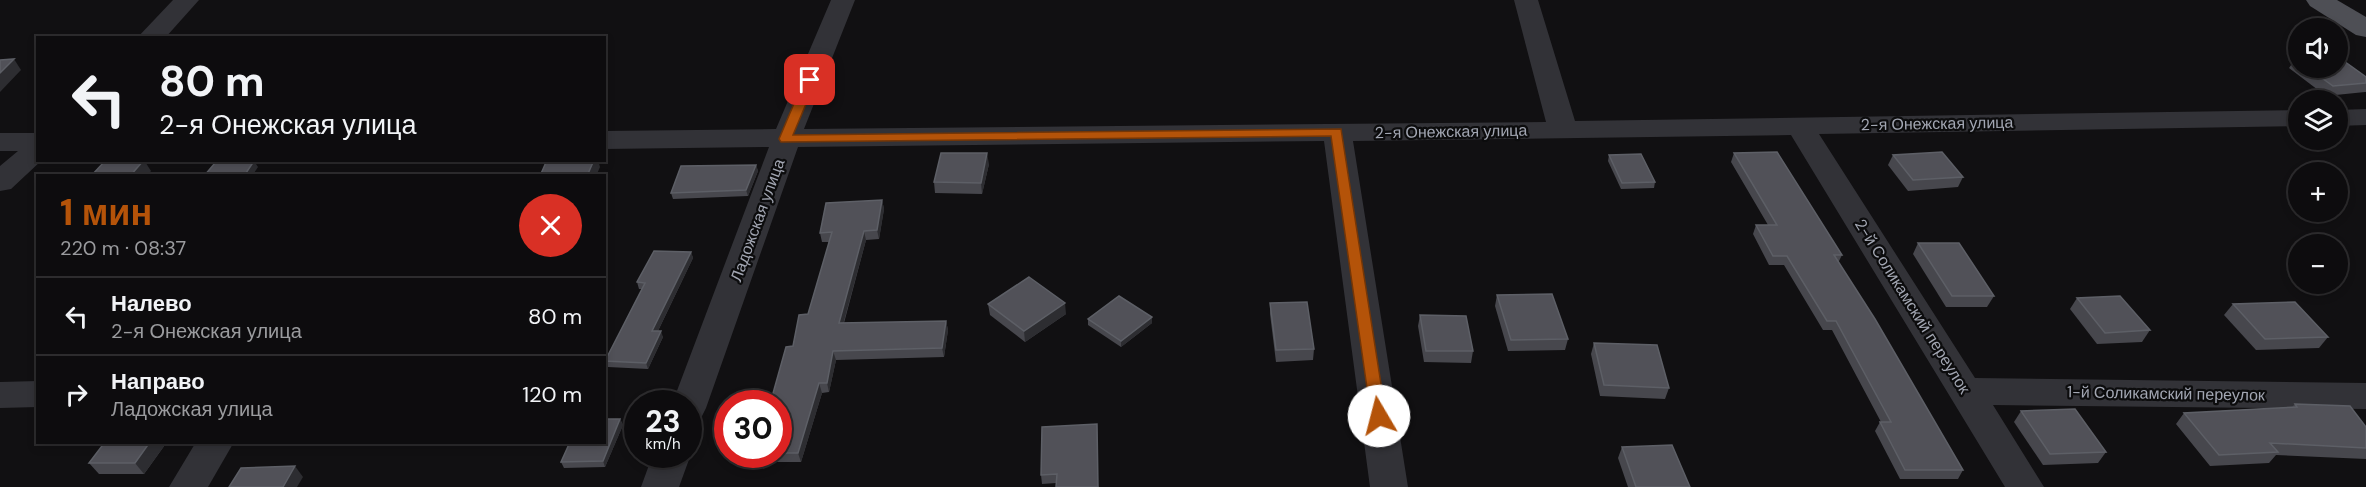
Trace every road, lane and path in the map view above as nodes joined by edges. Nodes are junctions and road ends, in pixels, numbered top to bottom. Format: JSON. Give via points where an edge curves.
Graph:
{"nodes":[{"id":1,"x":188,"y":0,"type":"edge"},
{"id":2,"x":843,"y":0,"type":"edge"},
{"id":3,"x":1526,"y":0,"type":"edge"},
{"id":4,"x":2319,"y":0,"type":"edge"},
{"id":5,"x":2366,"y":29,"type":"edge"},
{"id":6,"x":152,"y":36,"type":"edge"},
{"id":7,"x":2366,"y":117,"type":"edge"},
{"id":8,"x":2288,"y":118,"type":"edge"},
{"id":9,"x":2348,"y":118,"type":"edge"},
{"id":10,"x":1799,"y":125,"type":"junction"},
{"id":11,"x":1563,"y":130,"type":"junction"},
{"id":12,"x":1337,"y":132,"type":"junction"},
{"id":13,"x":786,"y":139,"type":"junction"},
{"id":14,"x":606,"y":140,"type":"edge"},
{"id":15,"x":0,"y":142,"type":"edge"},
{"id":16,"x":36,"y":142,"type":"edge"},
{"id":17,"x":36,"y":151,"type":"edge"},
{"id":18,"x":0,"y":182,"type":"edge"},
{"id":19,"x":695,"y":390,"type":"edge"},
{"id":20,"x":1966,"y":391,"type":"junction"},
{"id":21,"x":36,"y":394,"type":"edge"},
{"id":22,"x":0,"y":395,"type":"edge"},
{"id":23,"x":2366,"y":396,"type":"edge"},
{"id":24,"x":215,"y":444,"type":"edge"},
{"id":25,"x":667,"y":468,"type":"edge"},
{"id":26,"x":188,"y":487,"type":"edge"},
{"id":27,"x":660,"y":487,"type":"edge"},
{"id":28,"x":1389,"y":487,"type":"edge"},
{"id":29,"x":2025,"y":487,"type":"edge"}],
"edges":[{"from":1,"to":6,"type":"street"},
{"from":2,"to":13,"type":"street","name":"Ладожская улица"},
{"from":3,"to":11,"type":"street"},
{"from":4,"to":5,"type":"main road"},
{"from":7,"to":9,"type":"street"},
{"from":8,"to":10,"type":"street","name":"2-я Онежская улица"},
{"from":10,"to":11,"type":"street","name":"2-я Онежская улица"},
{"from":10,"to":20,"type":"street","name":"2-й Соликамский переулок"},
{"from":11,"to":12,"type":"street","name":"2-я Онежская улица"},
{"from":12,"to":13,"type":"street","name":"2-я Онежская улица"},
{"from":12,"to":28,"type":"street"},
{"from":13,"to":14,"type":"street","name":"2-я Онежская улица"},
{"from":13,"to":19,"type":"street","name":"Ладожская улица"},
{"from":15,"to":16,"type":"street"},
{"from":17,"to":18,"type":"street"},
{"from":20,"to":23,"type":"street","name":"1-й Соликамский переулок"},
{"from":20,"to":29,"type":"street","name":"2-й Соликамский переулок"},
{"from":21,"to":22,"type":"street"},
{"from":24,"to":26,"type":"street"},
{"from":25,"to":27,"type":"street"}]}
